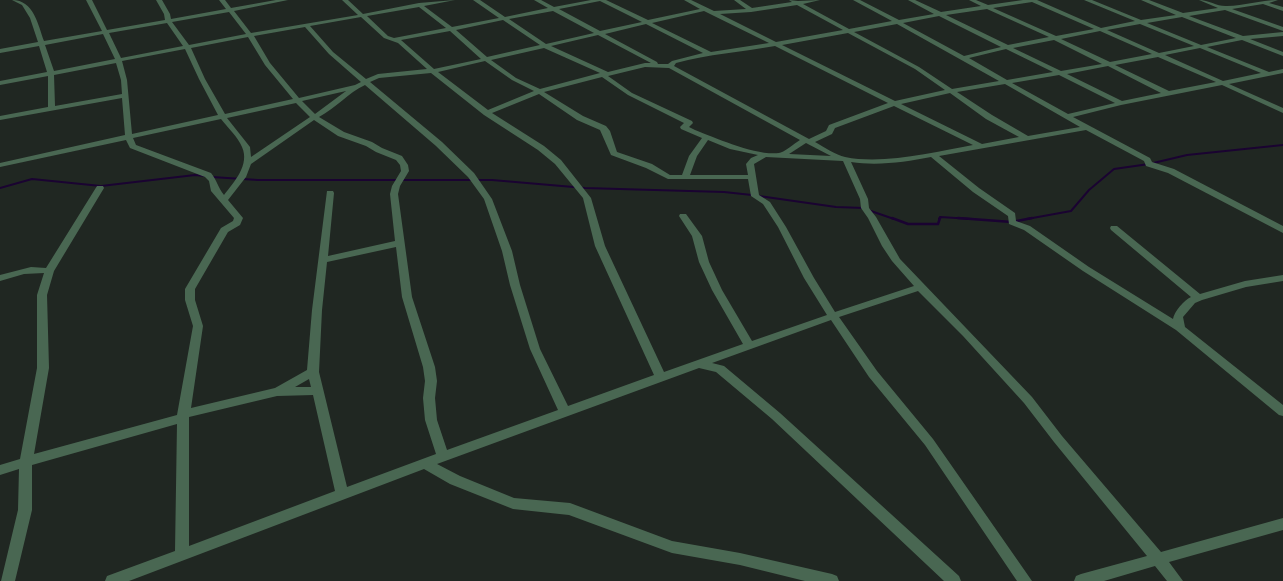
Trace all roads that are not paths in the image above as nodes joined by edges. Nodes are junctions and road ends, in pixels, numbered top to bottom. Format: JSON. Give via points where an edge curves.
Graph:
{"nodes":[{"id":1,"x":14,"y":0,"type":"edge"},
{"id":2,"x":90,"y":0,"type":"edge"},
{"id":3,"x":159,"y":0,"type":"edge"},
{"id":4,"x":222,"y":0,"type":"edge"},
{"id":5,"x":285,"y":0,"type":"edge"},
{"id":6,"x":345,"y":0,"type":"edge"},
{"id":7,"x":411,"y":0,"type":"edge"},
{"id":8,"x":452,"y":0,"type":"edge"},
{"id":9,"x":476,"y":0,"type":"edge"},
{"id":10,"x":537,"y":0,"type":"edge"},
{"id":11,"x":598,"y":0,"type":"edge"},
{"id":12,"x":602,"y":0,"type":"edge"},
{"id":13,"x":687,"y":0,"type":"edge"},
{"id":14,"x":737,"y":0,"type":"edge"},
{"id":15,"x":817,"y":0,"type":"edge"},
{"id":16,"x":856,"y":0,"type":"edge"},
{"id":17,"x":911,"y":0,"type":"edge"},
{"id":18,"x":972,"y":0,"type":"edge"},
{"id":19,"x":1033,"y":0,"type":"edge"},
{"id":20,"x":1086,"y":0,"type":"edge"},
{"id":21,"x":1144,"y":0,"type":"edge"},
{"id":22,"x":1202,"y":0,"type":"edge"},
{"id":23,"x":1275,"y":0,"type":"edge"},
{"id":24,"x":1260,"y":1,"type":"edge"},
{"id":25,"x":795,"y":2,"type":"edge"},
{"id":26,"x":421,"y":4,"type":"junction"},
{"id":27,"x":988,"y":6,"type":"junction"},
{"id":28,"x":553,"y":8,"type":"junction"},
{"id":29,"x":1223,"y":8,"type":"junction"},
{"id":30,"x":704,"y":9,"type":"junction"},
{"id":31,"x":1283,"y":9,"type":"edge"},
{"id":32,"x":229,"y":10,"type":"junction"},
{"id":33,"x":751,"y":10,"type":"junction"},
{"id":34,"x":712,"y":13,"type":"junction"},
{"id":35,"x":941,"y":14,"type":"junction"},
{"id":36,"x":362,"y":15,"type":"junction"},
{"id":37,"x":1183,"y":15,"type":"junction"},
{"id":38,"x":503,"y":19,"type":"junction"},
{"id":39,"x":168,"y":20,"type":"junction"},
{"id":40,"x":646,"y":22,"type":"junction"},
{"id":41,"x":899,"y":22,"type":"junction"},
{"id":42,"x":1141,"y":22,"type":"junction"},
{"id":43,"x":306,"y":25,"type":"junction"},
{"id":44,"x":451,"y":29,"type":"junction"},
{"id":45,"x":1283,"y":29,"type":"edge"},
{"id":46,"x":1102,"y":30,"type":"junction"},
{"id":47,"x":848,"y":31,"type":"junction"},
{"id":48,"x":104,"y":33,"type":"junction"},
{"id":49,"x":598,"y":34,"type":"junction"},
{"id":50,"x":1283,"y":34,"type":"edge"},
{"id":51,"x":250,"y":35,"type":"junction"},
{"id":52,"x":1056,"y":38,"type":"junction"},
{"id":53,"x":1244,"y":38,"type":"junction"},
{"id":54,"x":393,"y":40,"type":"junction"},
{"id":55,"x":40,"y":44,"type":"junction"},
{"id":56,"x":776,"y":44,"type":"junction"},
{"id":57,"x":545,"y":46,"type":"junction"},
{"id":58,"x":1201,"y":46,"type":"junction"},
{"id":59,"x":187,"y":47,"type":"junction"},
{"id":60,"x":1008,"y":47,"type":"junction"},
{"id":61,"x":0,"y":51,"type":"edge"},
{"id":62,"x":709,"y":53,"type":"junction"},
{"id":63,"x":1158,"y":54,"type":"junction"},
{"id":64,"x":1283,"y":54,"type":"edge"},
{"id":65,"x":962,"y":58,"type":"junction"},
{"id":66,"x":487,"y":59,"type":"junction"},
{"id":67,"x":119,"y":60,"type":"junction"},
{"id":68,"x":1109,"y":64,"type":"junction"},
{"id":69,"x":658,"y":65,"type":"junction"},
{"id":70,"x":670,"y":66,"type":"junction"},
{"id":71,"x":433,"y":71,"type":"junction"},
{"id":72,"x":1283,"y":71,"type":"edge"},
{"id":73,"x":51,"y":73,"type":"junction"},
{"id":74,"x":1061,"y":73,"type":"junction"},
{"id":75,"x":1268,"y":74,"type":"junction"},
{"id":76,"x":605,"y":75,"type":"junction"},
{"id":77,"x":1007,"y":82,"type":"junction"},
{"id":78,"x":0,"y":83,"type":"edge"},
{"id":79,"x":1223,"y":83,"type":"junction"},
{"id":80,"x":361,"y":84,"type":"junction"},
{"id":81,"x":539,"y":91,"type":"junction"},
{"id":82,"x":951,"y":91,"type":"junction"},
{"id":83,"x":1169,"y":94,"type":"junction"},
{"id":84,"x":125,"y":96,"type":"junction"},
{"id":85,"x":297,"y":100,"type":"junction"},
{"id":86,"x":895,"y":103,"type":"junction"},
{"id":87,"x":1122,"y":104,"type":"junction"},
{"id":88,"x":52,"y":109,"type":"junction"},
{"id":89,"x":487,"y":112,"type":"junction"},
{"id":90,"x":1283,"y":112,"type":"edge"},
{"id":91,"x":223,"y":117,"type":"junction"},
{"id":92,"x":314,"y":117,"type":"junction"},
{"id":93,"x":1066,"y":117,"type":"junction"},
{"id":94,"x":0,"y":118,"type":"edge"},
{"id":95,"x":1085,"y":128,"type":"junction"},
{"id":96,"x":129,"y":138,"type":"junction"},
{"id":97,"x":707,"y":138,"type":"junction"},
{"id":98,"x":1026,"y":138,"type":"junction"},
{"id":99,"x":807,"y":141,"type":"junction"},
{"id":100,"x":980,"y":146,"type":"junction"},
{"id":101,"x":765,"y":155,"type":"junction"},
{"id":102,"x":933,"y":155,"type":"junction"},
{"id":103,"x":782,"y":156,"type":"junction"},
{"id":104,"x":845,"y":159,"type":"junction"},
{"id":105,"x":248,"y":163,"type":"junction"},
{"id":106,"x":0,"y":166,"type":"edge"},
{"id":107,"x":686,"y":177,"type":"junction"},
{"id":108,"x":752,"y":177,"type":"junction"},
{"id":109,"x":100,"y":188,"type":"dead end"},
{"id":110,"x":330,"y":193,"type":"dead end"},
{"id":111,"x":223,"y":201,"type":"junction"},
{"id":112,"x":683,"y":216,"type":"dead end"},
{"id":113,"x":1114,"y":228,"type":"dead end"},
{"id":114,"x":1283,"y":230,"type":"edge"},
{"id":115,"x":400,"y":243,"type":"junction"},
{"id":116,"x":323,"y":260,"type":"junction"},
{"id":117,"x":50,"y":271,"type":"junction"},
{"id":118,"x":0,"y":278,"type":"edge"},
{"id":119,"x":1283,"y":278,"type":"edge"},
{"id":120,"x":920,"y":287,"type":"junction"},
{"id":121,"x":1198,"y":298,"type":"junction"},
{"id":122,"x":833,"y":316,"type":"junction"},
{"id":123,"x":1180,"y":328,"type":"junction"},
{"id":124,"x":749,"y":346,"type":"junction"},
{"id":125,"x":721,"y":363,"type":"junction"},
{"id":126,"x":314,"y":372,"type":"junction"},
{"id":127,"x":661,"y":377,"type":"junction"},
{"id":128,"x":317,"y":391,"type":"junction"},
{"id":129,"x":277,"y":392,"type":"junction"},
{"id":130,"x":1281,"y":409,"type":"edge"},
{"id":131,"x":566,"y":413,"type":"junction"},
{"id":132,"x":183,"y":416,"type":"junction"},
{"id":133,"x":443,"y":457,"type":"junction"},
{"id":134,"x":26,"y":463,"type":"junction"},
{"id":135,"x":425,"y":464,"type":"junction"},
{"id":136,"x":0,"y":470,"type":"edge"},
{"id":137,"x":342,"y":494,"type":"junction"},
{"id":138,"x":1283,"y":524,"type":"edge"},
{"id":139,"x":182,"y":555,"type":"junction"},
{"id":140,"x":1158,"y":560,"type":"junction"},
{"id":141,"x":8,"y":581,"type":"edge"},
{"id":142,"x":112,"y":581,"type":"edge"},
{"id":143,"x":832,"y":581,"type":"edge"},
{"id":144,"x":954,"y":581,"type":"edge"},
{"id":145,"x":1026,"y":581,"type":"edge"},
{"id":146,"x":1082,"y":581,"type":"edge"},
{"id":147,"x":1176,"y":581,"type":"edge"}],
"edges":[{"from":1,"to":55,"type":"street","via":[[24,4],[33,18]]},
{"from":2,"to":48,"type":"street"},
{"from":3,"to":39,"type":"street"},
{"from":4,"to":32,"type":"street"},
{"from":5,"to":32,"type":"street"},
{"from":6,"to":36,"type":"street"},
{"from":7,"to":26,"type":"street"},
{"from":8,"to":26,"type":"street"},
{"from":9,"to":38,"type":"street"},
{"from":10,"to":28,"type":"street"},
{"from":11,"to":28,"type":"street"},
{"from":12,"to":40,"type":"street"},
{"from":13,"to":30,"type":"street"},
{"from":14,"to":33,"type":"street"},
{"from":15,"to":25,"type":"street"},
{"from":16,"to":41,"type":"street"},
{"from":17,"to":35,"type":"street"},
{"from":18,"to":27,"type":"street"},
{"from":19,"to":27,"type":"street"},
{"from":19,"to":46,"type":"street"},
{"from":20,"to":42,"type":"street"},
{"from":21,"to":37,"type":"street"},
{"from":22,"to":29,"type":"street"},
{"from":23,"to":24,"type":"street"},
{"from":24,"to":29,"type":"street"},
{"from":24,"to":31,"type":"street"},
{"from":25,"to":33,"type":"street"},
{"from":25,"to":47,"type":"street"},
{"from":26,"to":36,"type":"street"},
{"from":26,"to":44,"type":"street"},
{"from":27,"to":35,"type":"street"},
{"from":27,"to":52,"type":"street"},
{"from":28,"to":38,"type":"street"},
{"from":28,"to":49,"type":"street"},
{"from":29,"to":37,"type":"street"},
{"from":29,"to":45,"type":"street"},
{"from":30,"to":34,"type":"street"},
{"from":30,"to":40,"type":"street"},
{"from":32,"to":39,"type":"street"},
{"from":32,"to":51,"type":"street"},
{"from":33,"to":34,"type":"street"},
{"from":34,"to":56,"type":"street"},
{"from":35,"to":41,"type":"street"},
{"from":35,"to":60,"type":"street"},
{"from":36,"to":43,"type":"street"},
{"from":36,"to":54,"type":"street","via":[[386,37]]},
{"from":37,"to":42,"type":"street"},
{"from":37,"to":53,"type":"street"},
{"from":38,"to":44,"type":"street"},
{"from":38,"to":57,"type":"street"},
{"from":39,"to":48,"type":"street"},
{"from":39,"to":59,"type":"street"},
{"from":40,"to":49,"type":"street"},
{"from":40,"to":62,"type":"street"},
{"from":41,"to":47,"type":"street"},
{"from":41,"to":65,"type":"street"},
{"from":42,"to":46,"type":"street"},
{"from":42,"to":58,"type":"street"},
{"from":43,"to":51,"type":"street"},
{"from":43,"to":80,"type":"street"},
{"from":44,"to":54,"type":"street"},
{"from":44,"to":66,"type":"street"},
{"from":46,"to":52,"type":"street"},
{"from":46,"to":63,"type":"street"},
{"from":47,"to":56,"type":"street"},
{"from":47,"to":82,"type":"street","via":[[897,57]]},
{"from":48,"to":55,"type":"street"},
{"from":48,"to":67,"type":"street"},
{"from":49,"to":57,"type":"street"},
{"from":49,"to":69,"type":"street"},
{"from":50,"to":53,"type":"street"},
{"from":51,"to":59,"type":"street"},
{"from":51,"to":85,"type":"street","via":[[267,64]]},
{"from":52,"to":60,"type":"street"},
{"from":52,"to":68,"type":"street"},
{"from":53,"to":58,"type":"street"},
{"from":53,"to":64,"type":"street"},
{"from":54,"to":71,"type":"street","via":[[400,42]]},
{"from":55,"to":61,"type":"street"},
{"from":55,"to":73,"type":"street"},
{"from":56,"to":62,"type":"street"},
{"from":56,"to":86,"type":"street"},
{"from":57,"to":66,"type":"street"},
{"from":57,"to":76,"type":"street"},
{"from":58,"to":63,"type":"street"},
{"from":58,"to":75,"type":"street"},
{"from":59,"to":67,"type":"street"},
{"from":59,"to":91,"type":"street"},
{"from":60,"to":65,"type":"street"},
{"from":60,"to":74,"type":"street"},
{"from":62,"to":70,"type":"street","via":[[690,56]]},
{"from":63,"to":68,"type":"street"},
{"from":63,"to":79,"type":"street"},
{"from":65,"to":77,"type":"street"},
{"from":66,"to":71,"type":"street"},
{"from":66,"to":81,"type":"street","via":[[514,79]]},
{"from":67,"to":73,"type":"street"},
{"from":67,"to":84,"type":"street"},
{"from":68,"to":74,"type":"street"},
{"from":68,"to":83,"type":"street"},
{"from":69,"to":70,"type":"street"},
{"from":69,"to":76,"type":"street","via":[[645,65]]},
{"from":70,"to":99,"type":"street"},
{"from":71,"to":80,"type":"street","via":[[383,75]]},
{"from":71,"to":89,"type":"street"},
{"from":72,"to":75,"type":"street"},
{"from":73,"to":78,"type":"street"},
{"from":73,"to":88,"type":"street"},
{"from":74,"to":77,"type":"street"},
{"from":74,"to":87,"type":"street"},
{"from":75,"to":79,"type":"street"},
{"from":76,"to":81,"type":"street"},
{"from":76,"to":97,"type":"street","via":[[630,94],[679,116],[690,123],[685,128]]},
{"from":77,"to":82,"type":"street"},
{"from":77,"to":93,"type":"street"},
{"from":79,"to":83,"type":"street"},
{"from":79,"to":90,"type":"street"},
{"from":80,"to":85,"type":"street"},
{"from":80,"to":92,"type":"street"},
{"from":80,"to":131,"type":"street","via":[[439,144],[471,175],[488,199],[507,251],[535,349]]},
{"from":81,"to":89,"type":"street"},
{"from":81,"to":107,"type":"street","via":[[580,118],[606,130],[614,153],[649,166],[666,176]]},
{"from":82,"to":86,"type":"street"},
{"from":82,"to":98,"type":"street"},
{"from":83,"to":87,"type":"street"},
{"from":84,"to":88,"type":"street"},
{"from":84,"to":96,"type":"street"},
{"from":85,"to":91,"type":"street"},
{"from":85,"to":92,"type":"street"},
{"from":86,"to":99,"type":"street","via":[[832,127],[829,132]]},
{"from":86,"to":100,"type":"street"},
{"from":87,"to":93,"type":"street"},
{"from":88,"to":94,"type":"street"},
{"from":89,"to":127,"type":"street","via":[[558,162],[587,198],[600,246]]},
{"from":91,"to":96,"type":"street"},
{"from":91,"to":105,"type":"street","via":[[246,147]]},
{"from":92,"to":105,"type":"street"},
{"from":92,"to":115,"type":"street","via":[[341,134],[402,160],[405,171],[394,194]]},
{"from":93,"to":95,"type":"street"},
{"from":95,"to":98,"type":"street"},
{"from":95,"to":114,"type":"street","via":[[1147,160],[1149,164],[1171,171]]},
{"from":96,"to":106,"type":"street"},
{"from":96,"to":111,"type":"street","via":[[133,146],[208,175]]},
{"from":97,"to":101,"type":"street"},
{"from":97,"to":107,"type":"street","via":[[692,155]]},
{"from":98,"to":100,"type":"street"},
{"from":99,"to":103,"type":"street","via":[[793,147]]},
{"from":99,"to":104,"type":"street"},
{"from":100,"to":102,"type":"street"},
{"from":101,"to":103,"type":"street"},
{"from":101,"to":108,"type":"street","via":[[750,164]]},
{"from":102,"to":104,"type":"street","via":[[885,162]]},
{"from":102,"to":123,"type":"street","via":[[1012,215],[1012,222],[1027,228],[1086,269]]},
{"from":103,"to":104,"type":"street"},
{"from":104,"to":120,"type":"street","via":[[864,199],[865,208],[887,246],[896,261]]},
{"from":105,"to":111,"type":"street","via":[[242,177]]},
{"from":107,"to":108,"type":"street"},
{"from":108,"to":122,"type":"street","via":[[755,196],[766,202]]},
{"from":109,"to":117,"type":"street"},
{"from":110,"to":116,"type":"street"},
{"from":111,"to":132,"type":"street","via":[[238,221],[224,230],[190,290],[190,300],[198,326]]},
{"from":112,"to":124,"type":"street","via":[[697,236],[704,262],[717,290]]},
{"from":113,"to":121,"type":"street"},
{"from":115,"to":116,"type":"street"},
{"from":115,"to":133,"type":"street","via":[[407,297],[430,374],[431,420]]},
{"from":116,"to":126,"type":"street"},
{"from":117,"to":118,"type":"street","via":[[34,270]]},
{"from":117,"to":134,"type":"street","via":[[42,295],[43,368]]},
{"from":119,"to":121,"type":"street","via":[[1245,284]]},
{"from":120,"to":122,"type":"street"},
{"from":120,"to":140,"type":"street","via":[[1028,400]]},
{"from":121,"to":123,"type":"street","via":[[1191,301],[1178,317]]},
{"from":122,"to":124,"type":"street"},
{"from":122,"to":145,"type":"street","via":[[873,374],[929,442]]},
{"from":123,"to":130,"type":"street"},
{"from":124,"to":125,"type":"street"},
{"from":125,"to":127,"type":"street","via":[[700,364]]},
{"from":125,"to":144,"type":"street"},
{"from":126,"to":128,"type":"street"},
{"from":126,"to":129,"type":"street"},
{"from":127,"to":131,"type":"street"},
{"from":128,"to":129,"type":"street"},
{"from":128,"to":137,"type":"street"},
{"from":129,"to":132,"type":"street"},
{"from":131,"to":133,"type":"street"},
{"from":132,"to":134,"type":"street"},
{"from":132,"to":139,"type":"street"},
{"from":133,"to":135,"type":"street"},
{"from":134,"to":136,"type":"street"},
{"from":134,"to":141,"type":"street","via":[[26,510]]},
{"from":135,"to":137,"type":"street"},
{"from":135,"to":143,"type":"street","via":[[455,480],[513,503],[570,509],[672,547],[740,559]]},
{"from":137,"to":139,"type":"street"},
{"from":138,"to":140,"type":"street"},
{"from":139,"to":142,"type":"street"},
{"from":140,"to":146,"type":"street"},
{"from":140,"to":147,"type":"street"}]}
